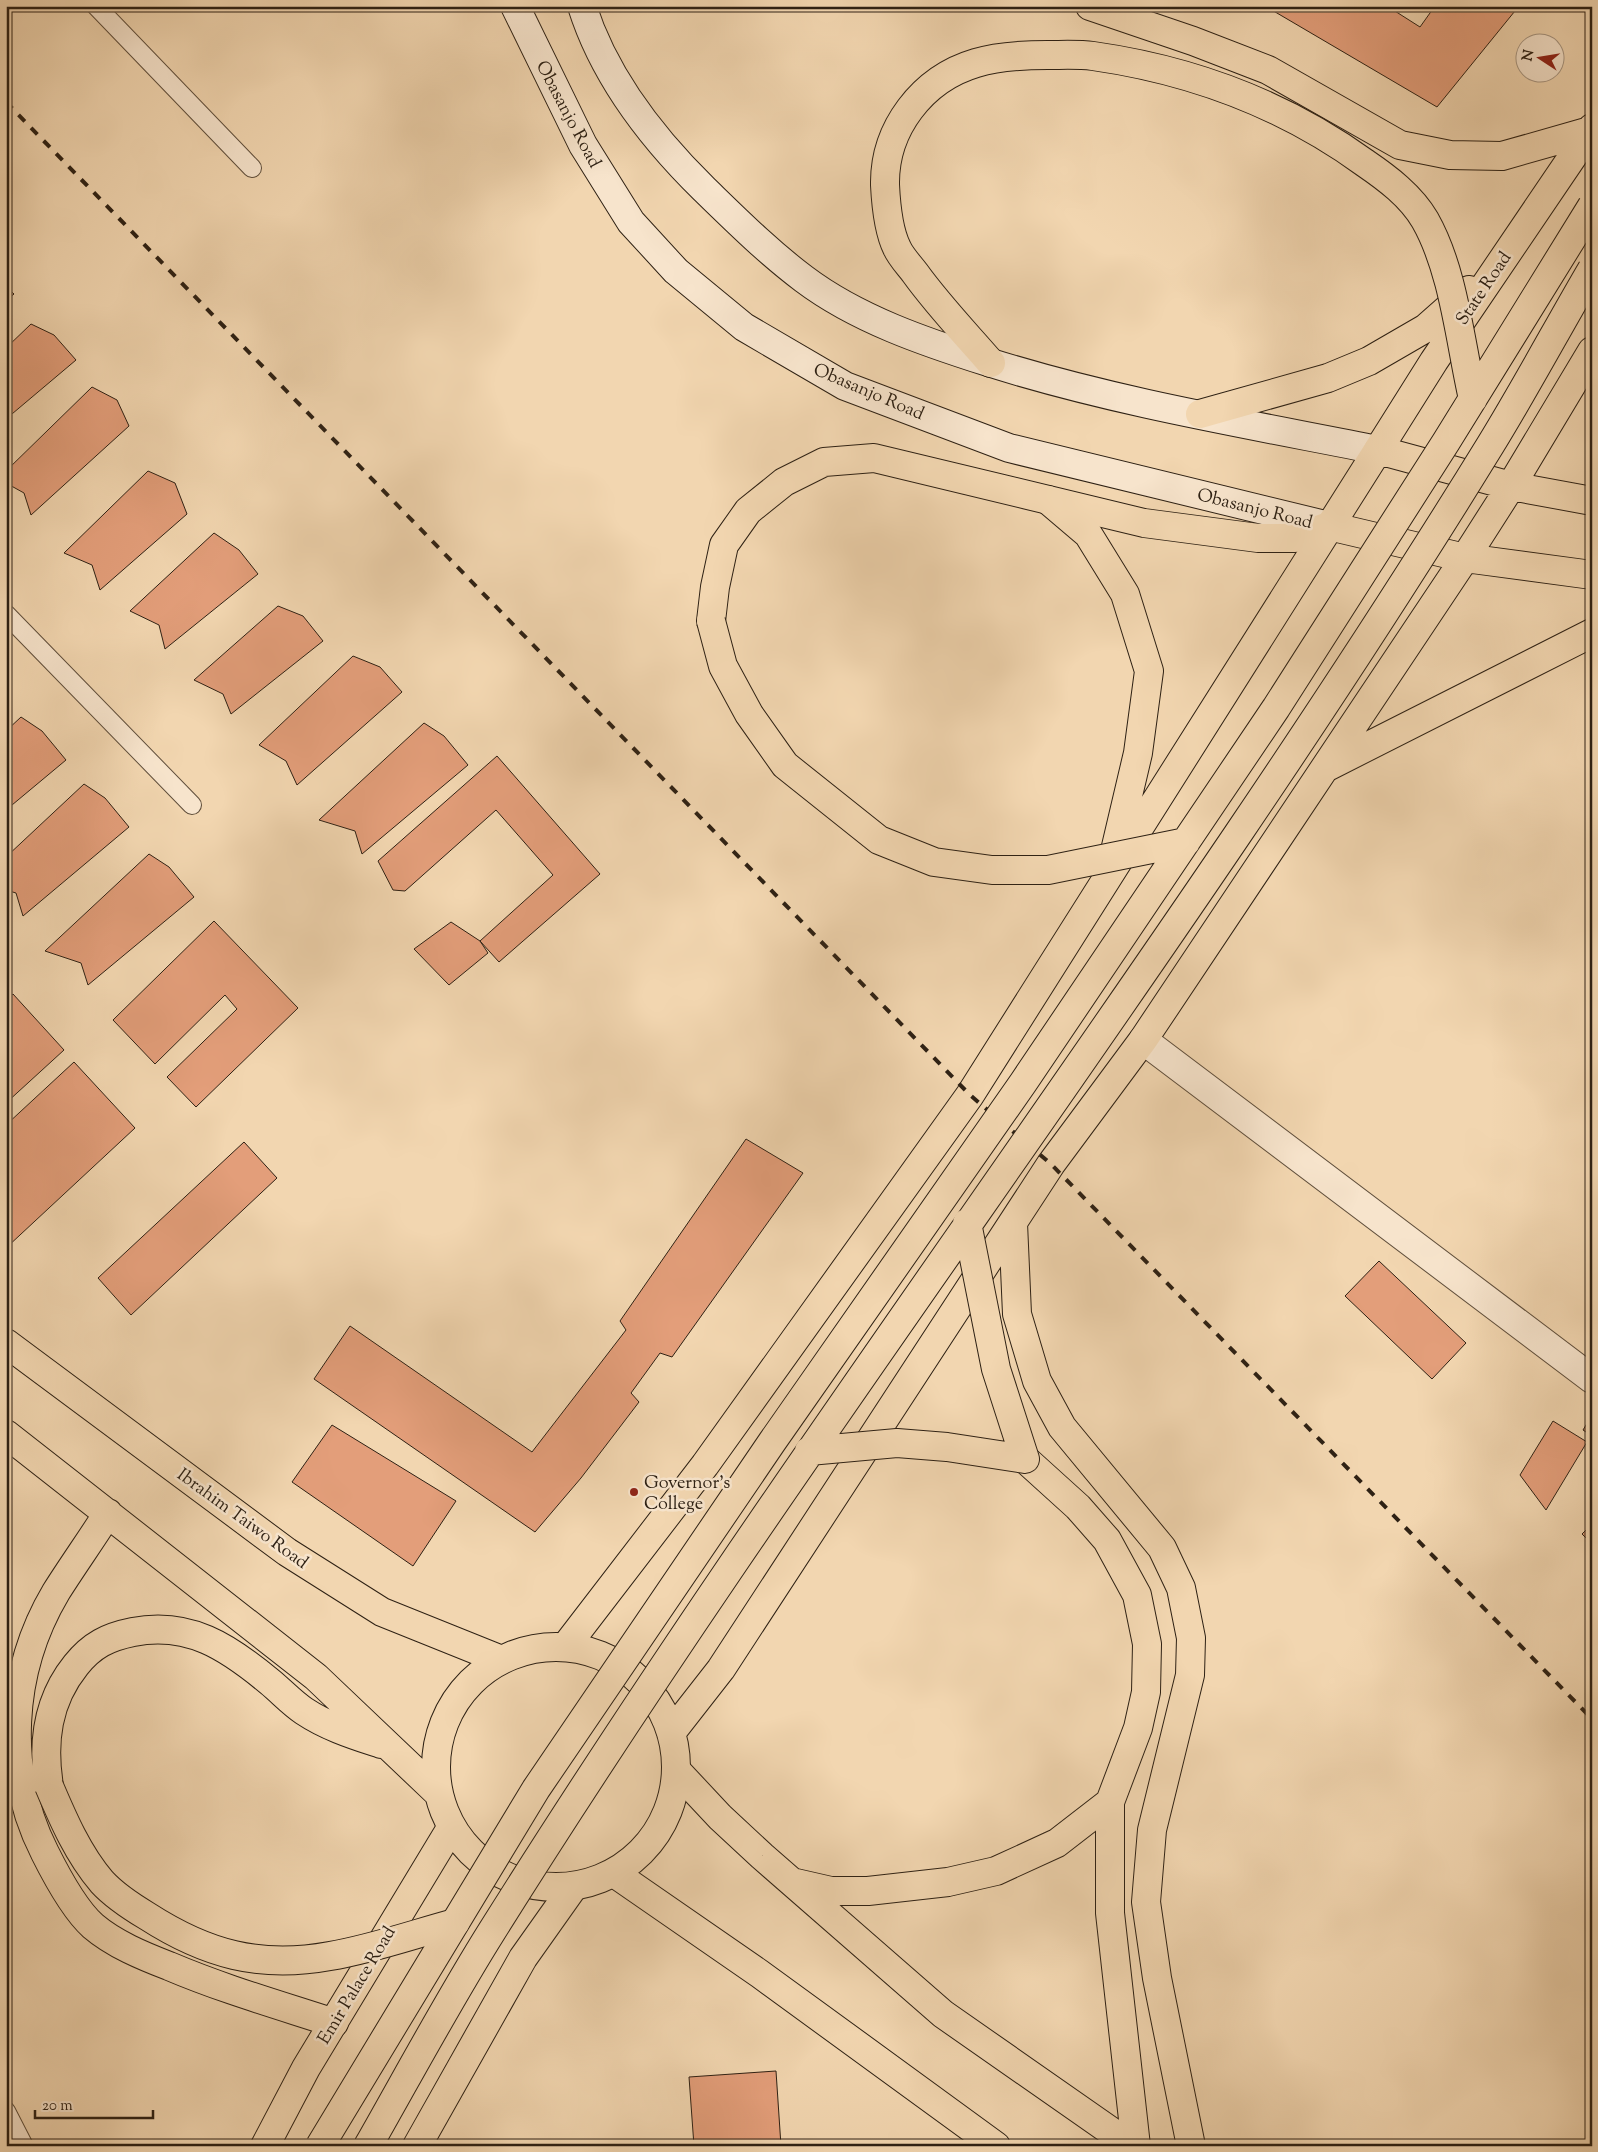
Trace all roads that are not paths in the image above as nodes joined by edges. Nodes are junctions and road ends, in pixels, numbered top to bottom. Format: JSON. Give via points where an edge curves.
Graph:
{"nodes":[{"id":1,"x":96,"y":6,"type":"edge"},
{"id":2,"x":515,"y":6,"type":"edge"},
{"id":3,"x":582,"y":6,"type":"edge"},
{"id":4,"x":1090,"y":6,"type":"edge"},
{"id":5,"x":1591,"y":129,"type":"edge"},
{"id":6,"x":252,"y":168,"type":"dead end"},
{"id":7,"x":1592,"y":206,"type":"edge"},
{"id":8,"x":1504,"y":258,"type":"junction"},
{"id":9,"x":1592,"y":269,"type":"edge"},
{"id":10,"x":1592,"y":351,"type":"edge"},
{"id":11,"x":991,"y":363,"type":"junction"},
{"id":12,"x":1472,"y":399,"type":"junction"},
{"id":13,"x":1200,"y":414,"type":"junction"},
{"id":14,"x":1378,"y":450,"type":"junction"},
{"id":15,"x":1511,"y":486,"type":"junction"},
{"id":16,"x":1048,"y":500,"type":"junction"},
{"id":17,"x":1592,"y":501,"type":"edge"},
{"id":18,"x":1329,"y":526,"type":"junction"},
{"id":19,"x":1465,"y":558,"type":"junction"},
{"id":20,"x":1592,"y":575,"type":"edge"},
{"id":21,"x":6,"y":614,"type":"edge"},
{"id":22,"x":1592,"y":633,"type":"edge"},
{"id":23,"x":1326,"y":768,"type":"junction"},
{"id":24,"x":192,"y":805,"type":"dead end"},
{"id":25,"x":1186,"y":842,"type":"junction"},
{"id":26,"x":1108,"y":877,"type":"junction"},
{"id":27,"x":1143,"y":1040,"type":"junction"},
{"id":28,"x":967,"y":1223,"type":"junction"},
{"id":29,"x":1013,"y":1223,"type":"junction"},
{"id":30,"x":6,"y":1343,"type":"edge"},
{"id":31,"x":1592,"y":1379,"type":"edge"},
{"id":32,"x":6,"y":1434,"type":"edge"},
{"id":33,"x":809,"y":1452,"type":"junction"},
{"id":34,"x":1024,"y":1459,"type":"junction"},
{"id":35,"x":108,"y":1513,"type":"junction"},
{"id":36,"x":566,"y":1646,"type":"junction"},
{"id":37,"x":499,"y":1659,"type":"junction"},
{"id":38,"x":671,"y":1733,"type":"junction"},
{"id":39,"x":392,"y":1748,"type":"junction"},
{"id":40,"x":676,"y":1770,"type":"junction"},
{"id":41,"x":438,"y":1793,"type":"junction"},
{"id":42,"x":1110,"y":1802,"type":"junction"},
{"id":43,"x":451,"y":1828,"type":"junction"},
{"id":44,"x":614,"y":1873,"type":"junction"},
{"id":45,"x":794,"y":1883,"type":"junction"},
{"id":46,"x":574,"y":1886,"type":"junction"},
{"id":47,"x":455,"y":1923,"type":"junction"},
{"id":48,"x":334,"y":2023,"type":"junction"},
{"id":49,"x":6,"y":2111,"type":"edge"},
{"id":50,"x":24,"y":2146,"type":"edge"},
{"id":51,"x":264,"y":2146,"type":"edge"},
{"id":52,"x":320,"y":2146,"type":"edge"},
{"id":53,"x":368,"y":2146,"type":"edge"},
{"id":54,"x":417,"y":2146,"type":"edge"},
{"id":55,"x":996,"y":2146,"type":"edge"},
{"id":56,"x":1132,"y":2146,"type":"edge"},
{"id":57,"x":1136,"y":2146,"type":"edge"},
{"id":58,"x":1191,"y":2146,"type":"edge"}],
"edges":[{"from":1,"to":6,"type":"lane"},
{"from":2,"to":18,"type":"main road","name":"Obasanjo Road","via":[[583,145],[631,222],[676,271],[744,327],[846,386],[1009,448]]},
{"from":3,"to":11,"type":"main road","via":[[619,88],[679,164],[747,232],[805,280],[862,313],[925,342]]},
{"from":4,"to":5,"type":"main road","via":[[1268,70],[1400,145],[1450,155],[1502,156]]},
{"from":5,"to":8,"type":"main road","name":"State Road"},
{"from":7,"to":12,"type":"main road","bridge":true},
{"from":8,"to":13,"type":"main road","via":[[1426,328],[1369,360],[1328,378]]},
{"from":8,"to":14,"type":"main road","name":"State Road"},
{"from":9,"to":28,"type":"main road","bridge":true,"via":[[1493,441],[1364,644]]},
{"from":10,"to":15,"type":"main road"},
{"from":11,"to":12,"type":"main road","bridge":true,"via":[[930,293],[897,248],[886,205],[885,168],[892,136],[914,102],[938,81],[975,63],[1020,55],[1092,55],[1225,88],[1287,114],[1342,146],[1395,184],[1425,219],[1446,272]]},
{"from":11,"to":13,"type":"main road","via":[[1038,378]]},
{"from":12,"to":25,"type":"main road","bridge":true,"via":[[1352,592]]},
{"from":13,"to":14,"type":"main road"},
{"from":14,"to":15,"type":"main road"},
{"from":14,"to":18,"type":"main road","name":"State Road"},
{"from":15,"to":17,"type":"main road"},
{"from":15,"to":19,"type":"main road"},
{"from":16,"to":18,"type":"main road","via":[[1144,522],[1258,538],[1295,538]]},
{"from":16,"to":25,"type":"main road","bridge":true,"via":[[874,458],[824,462],[784,482],[748,511],[724,545],[711,622],[723,666],[749,714],[785,765],[879,840],[934,862],[992,870],[1048,870]]},
{"from":16,"to":26,"type":"main road","via":[[1088,534],[1125,594],[1150,671],[1138,753]]},
{"from":18,"to":19,"type":"main road"},
{"from":18,"to":26,"type":"main road","name":"State Road"},
{"from":19,"to":20,"type":"main road"},
{"from":19,"to":23,"type":"main road"},
{"from":21,"to":24,"type":"lane"},
{"from":22,"to":23,"type":"main road"},
{"from":23,"to":27,"type":"main road"},
{"from":25,"to":47,"type":"main road","bridge":true,"via":[[536,1789]]},
{"from":26,"to":36,"type":"main road","name":"State Road","via":[[970,1095],[705,1465]]},
{"from":27,"to":29,"type":"main road","via":[[1051,1164]]},
{"from":27,"to":31,"type":"main road"},
{"from":28,"to":33,"type":"main road","bridge":true},
{"from":28,"to":34,"type":"main road","bridge":true,"via":[[996,1369]]},
{"from":29,"to":38,"type":"main road","via":[[721,1669]]},
{"from":29,"to":58,"type":"main road","via":[[1017,1314],[1037,1381],[1062,1427],[1162,1548],[1181,1588],[1191,1638],[1190,1675],[1152,1830],[1146,1902],[1157,1978]]},
{"from":30,"to":37,"type":"main road","name":"Ibrahim Taiwo Road","via":[[287,1552],[382,1612]]},
{"from":32,"to":35,"type":"main road"},
{"from":33,"to":34,"type":"main road","bridge":true,"via":[[897,1443]]},
{"from":33,"to":53,"type":"main road","bridge":true,"via":[[490,1934]]},
{"from":34,"to":42,"type":"main road","via":[[1078,1507],[1107,1540],[1137,1595],[1147,1644],[1146,1692],[1138,1728]]},
{"from":35,"to":39,"type":"main road","via":[[316,1677]]},
{"from":35,"to":48,"type":"main road","via":[[55,1594],[22,1674],[16,1717],[19,1776],[36,1834],[61,1884],[92,1925],[136,1953],[213,1984]]},
{"from":36,"to":37,"type":"main road"},
{"from":36,"to":38,"type":"main road","via":[[612,1660],[642,1684],[649,1690]]},
{"from":37,"to":41,"type":"main road","via":[[468,1683],[446,1716],[436,1754]]},
{"from":38,"to":40,"type":"main road"},
{"from":39,"to":41,"type":"main road"},
{"from":39,"to":47,"type":"main road","bridge":true,"via":[[336,1729],[303,1710],[260,1673],[204,1637],[154,1628],[117,1635],[88,1649],[64,1680],[49,1716],[45,1758],[49,1786],[81,1852],[103,1882],[135,1909],[207,1948],[257,1960],[331,1956]]},
{"from":40,"to":44,"type":"main road","via":[[671,1801],[658,1830],[639,1854]]},
{"from":40,"to":45,"type":"main road","via":[[720,1817]]},
{"from":41,"to":43,"type":"main road"},
{"from":42,"to":45,"type":"main road","via":[[1057,1844],[996,1870],[948,1882],[868,1891],[831,1891]]},
{"from":42,"to":57,"type":"main road","via":[[1110,1913]]},
{"from":43,"to":46,"type":"main road","via":[[483,1864],[526,1885]]},
{"from":43,"to":48,"type":"main road","name":"Emir Palace Road"},
{"from":44,"to":46,"type":"main road"},
{"from":44,"to":55,"type":"main road","via":[[760,1974]]},
{"from":45,"to":56,"type":"main road","via":[[943,2014]]},
{"from":46,"to":54,"type":"main road","via":[[523,1958]]},
{"from":47,"to":52,"type":"main road","bridge":true},
{"from":48,"to":51,"type":"main road","name":"Emir Palace Road"},
{"from":49,"to":50,"type":"lane"}]}
